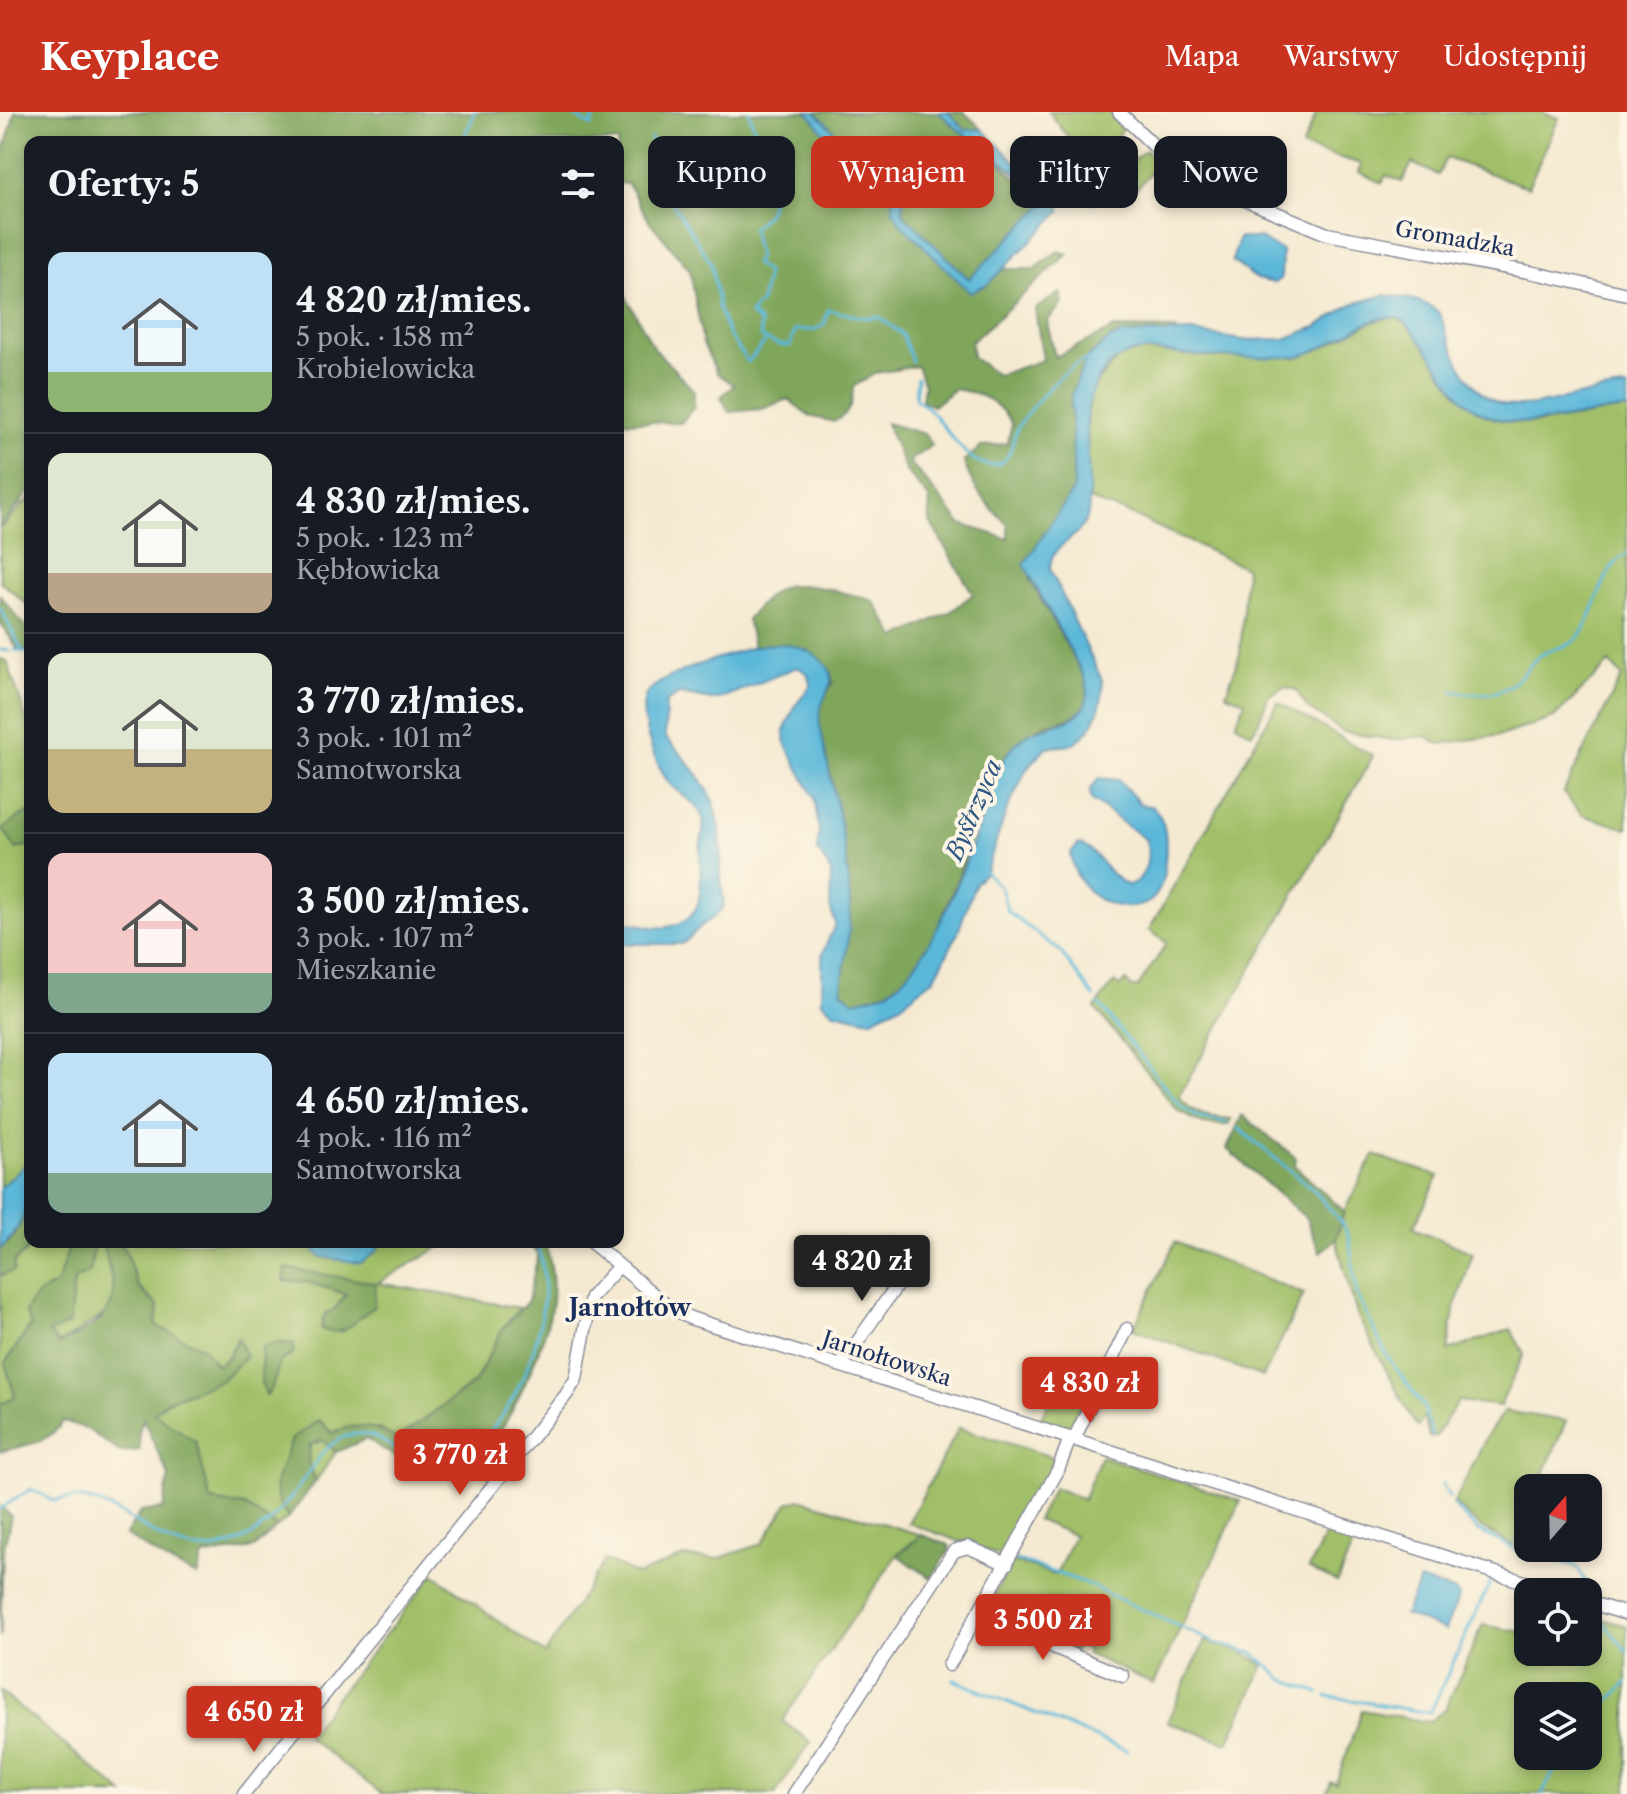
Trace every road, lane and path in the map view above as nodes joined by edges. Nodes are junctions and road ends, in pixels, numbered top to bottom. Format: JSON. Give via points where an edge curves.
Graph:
{"nodes":[{"id":1,"x":1119,"y":112,"type":"edge"},
{"id":2,"x":1627,"y":294,"type":"edge"},
{"id":3,"x":598,"y":1248,"type":"edge"},
{"id":4,"x":913,"y":1262,"type":"dead end"},
{"id":5,"x":619,"y":1266,"type":"junction"},
{"id":6,"x":1127,"y":1329,"type":"dead end"},
{"id":7,"x":842,"y":1364,"type":"junction"},
{"id":8,"x":1072,"y":1438,"type":"junction"},
{"id":9,"x":1007,"y":1564,"type":"junction"},
{"id":10,"x":1514,"y":1579,"type":"edge"},
{"id":11,"x":1602,"y":1606,"type":"edge"},
{"id":12,"x":1627,"y":1614,"type":"edge"},
{"id":13,"x":977,"y":1615,"type":"junction"},
{"id":14,"x":949,"y":1665,"type":"dead end"},
{"id":15,"x":1123,"y":1676,"type":"dead end"},
{"id":16,"x":244,"y":1794,"type":"edge"},
{"id":17,"x":794,"y":1794,"type":"edge"}],
"edges":[{"from":1,"to":2,"type":"street","name":"Gromadzka","via":[[1183,174],[1305,227]]},
{"from":3,"to":5,"type":"street","name":"Jarnołtowska"},
{"from":4,"to":7,"type":"street"},
{"from":5,"to":7,"type":"street","name":"Jarnołtowska","via":[[690,1318]]},
{"from":5,"to":16,"type":"street","via":[[591,1297],[576,1379],[566,1395]]},
{"from":6,"to":8,"type":"street"},
{"from":7,"to":8,"type":"street","name":"Jarnołtowska"},
{"from":8,"to":9,"type":"street"},
{"from":8,"to":10,"type":"street","name":"Jarnołtowska"},
{"from":9,"to":13,"type":"street"},
{"from":9,"to":17,"type":"street","via":[[968,1547],[954,1551]]},
{"from":11,"to":12,"type":"street"},
{"from":13,"to":14,"type":"street"},
{"from":13,"to":15,"type":"street"}]}
